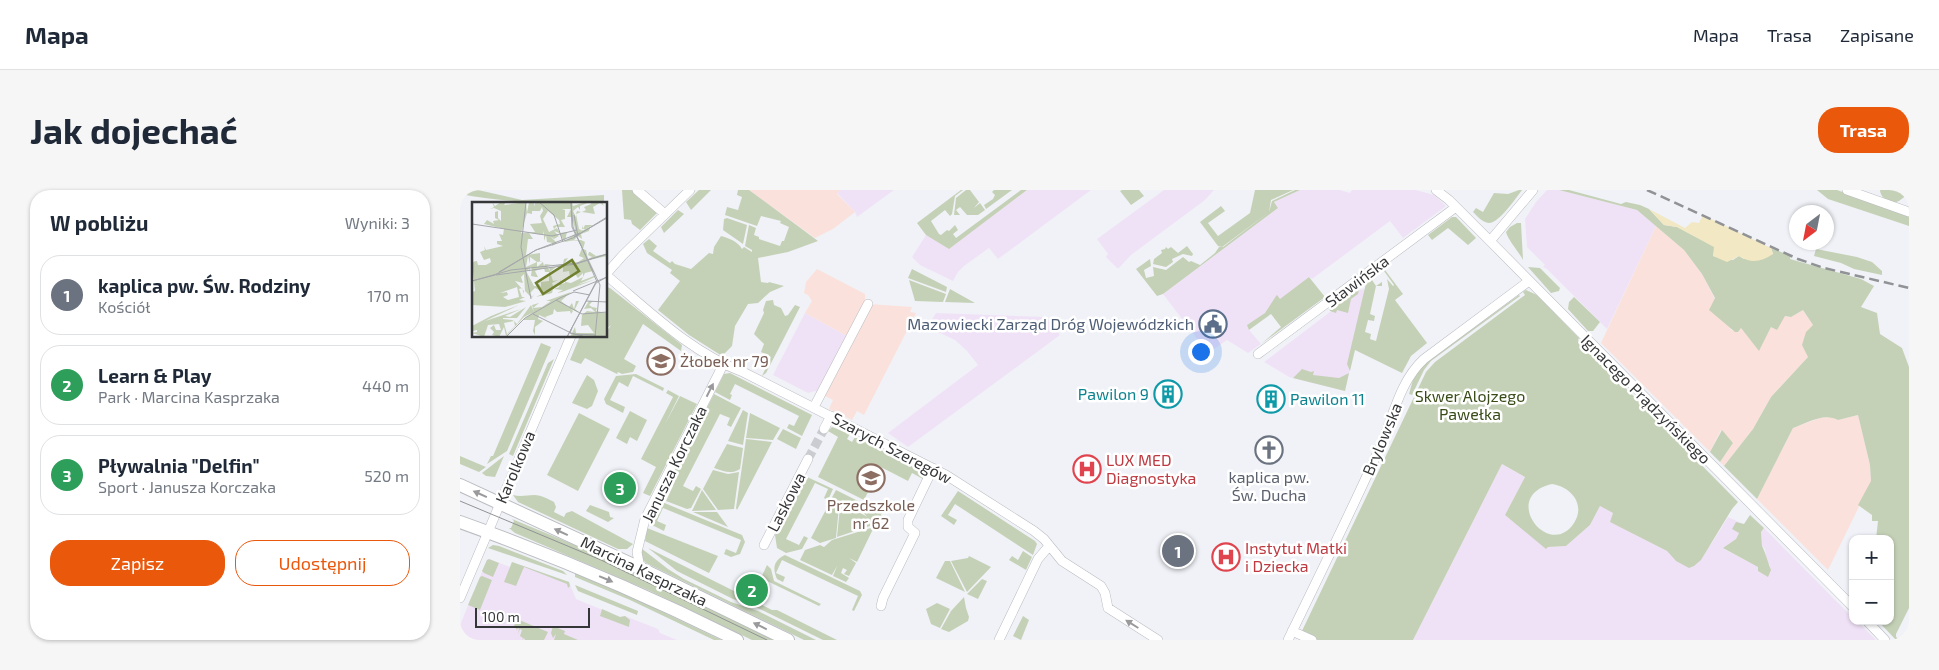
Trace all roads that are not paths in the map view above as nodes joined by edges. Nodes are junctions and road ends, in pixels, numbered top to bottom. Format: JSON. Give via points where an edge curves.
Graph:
{"nodes":[{"id":1,"x":637,"y":190,"type":"edge"},
{"id":2,"x":690,"y":190,"type":"edge"},
{"id":3,"x":1532,"y":190,"type":"edge"},
{"id":4,"x":1847,"y":190,"type":"edge"},
{"id":5,"x":1438,"y":191,"type":"edge"},
{"id":6,"x":1456,"y":207,"type":"junction"},
{"id":7,"x":1909,"y":212,"type":"edge"},
{"id":8,"x":666,"y":214,"type":"junction"},
{"id":9,"x":1490,"y":241,"type":"junction"},
{"id":10,"x":608,"y":273,"type":"edge"},
{"id":11,"x":608,"y":277,"type":"edge"},
{"id":12,"x":1530,"y":281,"type":"junction"},
{"id":13,"x":868,"y":304,"type":"dead end"},
{"id":14,"x":570,"y":338,"type":"edge"},
{"id":15,"x":1258,"y":354,"type":"dead end"},
{"id":16,"x":724,"y":363,"type":"junction"},
{"id":17,"x":814,"y":407,"type":"junction"},
{"id":18,"x":831,"y":416,"type":"junction"},
{"id":19,"x":824,"y":429,"type":"tunnel mouth"},
{"id":20,"x":808,"y":460,"type":"tunnel mouth"},
{"id":21,"x":933,"y":468,"type":"junction"},
{"id":22,"x":460,"y":485,"type":"edge"},
{"id":23,"x":499,"y":503,"type":"junction"},
{"id":24,"x":460,"y":522,"type":"edge"},
{"id":25,"x":488,"y":532,"type":"junction"},
{"id":26,"x":764,"y":545,"type":"dead end"},
{"id":27,"x":1049,"y":546,"type":"junction"},
{"id":28,"x":640,"y":568,"type":"junction"},
{"id":29,"x":463,"y":582,"type":"edge"},
{"id":30,"x":460,"y":598,"type":"edge"},
{"id":31,"x":1849,"y":603,"type":"edge"},
{"id":32,"x":881,"y":606,"type":"dead end"},
{"id":33,"x":1871,"y":625,"type":"edge"},
{"id":34,"x":1292,"y":631,"type":"junction"},
{"id":35,"x":737,"y":640,"type":"edge"},
{"id":36,"x":788,"y":640,"type":"edge"},
{"id":37,"x":999,"y":640,"type":"edge"},
{"id":38,"x":1158,"y":640,"type":"edge"},
{"id":39,"x":1288,"y":640,"type":"edge"},
{"id":40,"x":1312,"y":640,"type":"edge"},
{"id":41,"x":1886,"y":640,"type":"edge"}],
"edges":[{"from":1,"to":8,"type":"street"},
{"from":2,"to":8,"type":"street"},
{"from":3,"to":9,"type":"street"},
{"from":4,"to":7,"type":"street"},
{"from":5,"to":6,"type":"street","name":"Ignacego Prądzyńskiego"},
{"from":6,"to":9,"type":"street","name":"Ignacego Prądzyńskiego"},
{"from":6,"to":15,"type":"street","name":"Sławińska"},
{"from":8,"to":10,"type":"street"},
{"from":9,"to":12,"type":"street","name":"Ignacego Prądzyńskiego"},
{"from":11,"to":16,"type":"street","name":"Szarych Szeregów","via":[[690,343]]},
{"from":12,"to":31,"type":"street","name":"Ignacego Prądzyńskiego"},
{"from":12,"to":34,"type":"street","name":"Brylowska","via":[[1429,355],[1411,374]]},
{"from":13,"to":17,"type":"street"},
{"from":14,"to":23,"type":"street","name":"Karolkowa"},
{"from":16,"to":17,"type":"street","name":"Szarych Szeregów"},
{"from":28,"to":16,"type":"street","name":"Janusza Korczaka","one_way":true,"via":[[637,552],[645,519]]},
{"from":17,"to":18,"type":"street","name":"Szarych Szeregów"},
{"from":18,"to":19,"type":"street"},
{"from":18,"to":21,"type":"street","name":"Szarych Szeregów"},
{"from":20,"to":26,"type":"street","name":"Laskowa"},
{"from":21,"to":27,"type":"street","name":"Szarych Szeregów","via":[[1034,531]]},
{"from":21,"to":32,"type":"street","via":[[908,520],[908,527],[915,533]]},
{"from":23,"to":22,"type":"main road","name":"Marcina Kasprzaka","one_way":true},
{"from":23,"to":25,"type":"street","name":"Karolkowa"},
{"from":28,"to":23,"type":"main road","name":"Marcina Kasprzaka","one_way":true},
{"from":24,"to":25,"type":"main road","name":"Marcina Kasprzaka"},
{"from":25,"to":29,"type":"street","name":"Karolkowa"},
{"from":25,"to":35,"type":"main road","name":"Marcina Kasprzaka","one_way":true,"via":[[614,582]]},
{"from":27,"to":37,"type":"street","via":[[1038,559]]},
{"from":38,"to":27,"type":"street","name":"Szarych Szeregów","one_way":true,"via":[[1107,606],[1101,586],[1066,564]]},
{"from":36,"to":28,"type":"main road","name":"Marcina Kasprzaka","one_way":true},
{"from":29,"to":30,"type":"street","name":"Karolkowa"},
{"from":33,"to":41,"type":"street"},
{"from":34,"to":39,"type":"street","name":"Brylowska"},
{"from":34,"to":40,"type":"street"}]}
